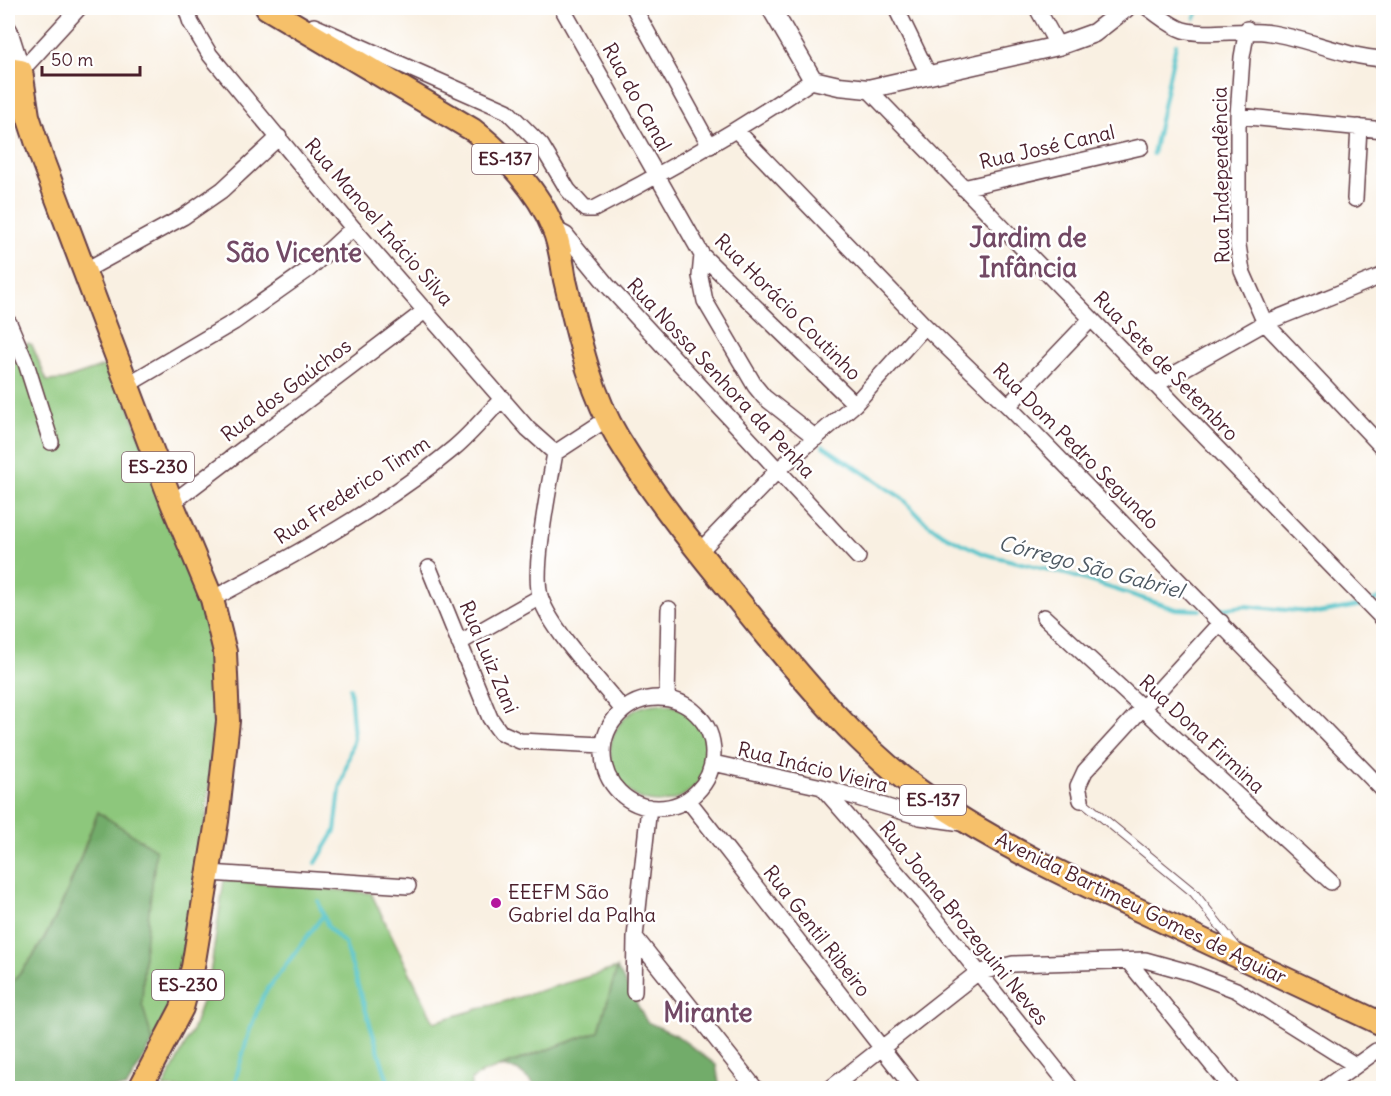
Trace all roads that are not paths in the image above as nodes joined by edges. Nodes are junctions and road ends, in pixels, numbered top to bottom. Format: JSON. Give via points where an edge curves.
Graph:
{"nodes":[{"id":1,"x":79,"y":8,"type":"edge"},
{"id":2,"x":186,"y":8,"type":"edge"},
{"id":3,"x":267,"y":8,"type":"edge"},
{"id":4,"x":273,"y":8,"type":"edge"},
{"id":5,"x":562,"y":8,"type":"edge"},
{"id":6,"x":634,"y":8,"type":"edge"},
{"id":7,"x":771,"y":8,"type":"edge"},
{"id":8,"x":896,"y":8,"type":"edge"},
{"id":9,"x":1037,"y":8,"type":"edge"},
{"id":10,"x":1126,"y":8,"type":"edge"},
{"id":11,"x":1149,"y":8,"type":"edge"},
{"id":12,"x":1247,"y":29,"type":"junction"},
{"id":13,"x":8,"y":30,"type":"edge"},
{"id":14,"x":1058,"y":46,"type":"junction"},
{"id":15,"x":1383,"y":59,"type":"edge"},
{"id":16,"x":14,"y":70,"type":"edge"},
{"id":17,"x":928,"y":74,"type":"junction"},
{"id":18,"x":813,"y":80,"type":"junction"},
{"id":19,"x":868,"y":89,"type":"junction"},
{"id":20,"x":1238,"y":116,"type":"junction"},
{"id":21,"x":1359,"y":128,"type":"junction"},
{"id":22,"x":1383,"y":130,"type":"edge"},
{"id":23,"x":737,"y":131,"type":"junction"},
{"id":24,"x":279,"y":137,"type":"junction"},
{"id":25,"x":710,"y":146,"type":"junction"},
{"id":26,"x":1141,"y":147,"type":"dead end"},
{"id":27,"x":657,"y":176,"type":"junction"},
{"id":28,"x":963,"y":188,"type":"junction"},
{"id":29,"x":1355,"y":199,"type":"dead end"},
{"id":30,"x":353,"y":228,"type":"junction"},
{"id":31,"x":553,"y":228,"type":"junction"},
{"id":32,"x":702,"y":255,"type":"junction"},
{"id":33,"x":84,"y":271,"type":"junction"},
{"id":34,"x":1383,"y":275,"type":"edge"},
{"id":35,"x":426,"y":310,"type":"junction"},
{"id":36,"x":1091,"y":319,"type":"junction"},
{"id":37,"x":8,"y":320,"type":"edge"},
{"id":38,"x":1265,"y":323,"type":"junction"},
{"id":39,"x":925,"y":326,"type":"junction"},
{"id":40,"x":127,"y":385,"type":"junction"},
{"id":41,"x":1155,"y":385,"type":"junction"},
{"id":42,"x":502,"y":398,"type":"junction"},
{"id":43,"x":855,"y":404,"type":"junction"},
{"id":44,"x":1008,"y":406,"type":"junction"},
{"id":45,"x":607,"y":419,"type":"junction"},
{"id":46,"x":816,"y":438,"type":"junction"},
{"id":47,"x":51,"y":442,"type":"dead end"},
{"id":48,"x":1383,"y":449,"type":"edge"},
{"id":49,"x":555,"y":453,"type":"junction"},
{"id":50,"x":778,"y":470,"type":"junction"},
{"id":51,"x":172,"y":503,"type":"junction"},
{"id":52,"x":699,"y":552,"type":"junction"},
{"id":53,"x":858,"y":557,"type":"dead end"},
{"id":54,"x":429,"y":567,"type":"dead end"},
{"id":55,"x":540,"y":597,"type":"junction"},
{"id":56,"x":212,"y":599,"type":"junction"},
{"id":57,"x":669,"y":609,"type":"dead end"},
{"id":58,"x":1380,"y":616,"type":"edge"},
{"id":59,"x":1044,"y":617,"type":"dead end"},
{"id":60,"x":1217,"y":618,"type":"junction"},
{"id":61,"x":459,"y":643,"type":"junction"},
{"id":62,"x":667,"y":698,"type":"junction"},
{"id":63,"x":1143,"y":709,"type":"junction"},
{"id":64,"x":622,"y":710,"type":"junction"},
{"id":65,"x":603,"y":745,"type":"junction"},
{"id":66,"x":712,"y":764,"type":"junction"},
{"id":67,"x":822,"y":787,"type":"junction"},
{"id":68,"x":1383,"y":791,"type":"edge"},
{"id":69,"x":688,"y":800,"type":"junction"},
{"id":70,"x":1081,"y":801,"type":"joint"},
{"id":71,"x":649,"y":807,"type":"junction"},
{"id":72,"x":974,"y":825,"type":"junction"},
{"id":73,"x":209,"y":873,"type":"junction"},
{"id":74,"x":1331,"y":882,"type":"dead end"},
{"id":75,"x":408,"y":886,"type":"dead end"},
{"id":76,"x":635,"y":937,"type":"junction"},
{"id":77,"x":1128,"y":961,"type":"junction"},
{"id":78,"x":1249,"y":962,"type":"junction"},
{"id":79,"x":977,"y":973,"type":"junction"},
{"id":80,"x":634,"y":992,"type":"dead end"},
{"id":81,"x":1383,"y":1025,"type":"edge"},
{"id":82,"x":882,"y":1048,"type":"junction"},
{"id":83,"x":1376,"y":1051,"type":"dead end"},
{"id":84,"x":1355,"y":1065,"type":"junction"},
{"id":85,"x":140,"y":1089,"type":"edge"},
{"id":86,"x":755,"y":1089,"type":"edge"},
{"id":87,"x":831,"y":1089,"type":"edge"},
{"id":88,"x":914,"y":1089,"type":"edge"},
{"id":89,"x":1071,"y":1089,"type":"edge"},
{"id":90,"x":1231,"y":1089,"type":"edge"},
{"id":91,"x":1325,"y":1089,"type":"edge"}],
"edges":[{"from":1,"to":16,"type":"street"},
{"from":2,"to":24,"type":"street","name":"Rua Manoel Inácio Silva","via":[[210,55]]},
{"from":3,"to":31,"type":"main road","number":"ES-137","via":[[496,147]]},
{"from":4,"to":27,"type":"street","via":[[507,111],[541,145],[568,190],[585,209],[594,209]]},
{"from":5,"to":27,"type":"street","name":"Rua do Canal"},
{"from":6,"to":25,"type":"street"},
{"from":7,"to":18,"type":"street"},
{"from":8,"to":17,"type":"street"},
{"from":9,"to":14,"type":"street"},
{"from":10,"to":14,"type":"street","via":[[1094,33]]},
{"from":11,"to":12,"type":"street","via":[[1168,24],[1185,30]]},
{"from":12,"to":15,"type":"street","via":[[1362,58]]},
{"from":12,"to":20,"type":"street","name":"Rua Independência"},
{"from":13,"to":16,"type":"street"},
{"from":14,"to":17,"type":"street"},
{"from":16,"to":33,"type":"main road","number":"ES-230"},
{"from":17,"to":19,"type":"street"},
{"from":18,"to":19,"type":"street"},
{"from":18,"to":23,"type":"street"},
{"from":19,"to":28,"type":"street","name":"Rua Sete de Setembro"},
{"from":20,"to":21,"type":"street"},
{"from":20,"to":38,"type":"street","name":"Rua Independência","via":[[1238,245],[1242,271]]},
{"from":21,"to":22,"type":"street"},
{"from":21,"to":29,"type":"street"},
{"from":23,"to":25,"type":"street"},
{"from":23,"to":39,"type":"street","name":"Rua Dom Pedro Segundo"},
{"from":24,"to":30,"type":"street","name":"Rua Manoel Inácio Silva"},
{"from":24,"to":33,"type":"street","via":[[222,190],[183,217]]},
{"from":25,"to":27,"type":"street"},
{"from":26,"to":28,"type":"street","name":"Rua José Canal"},
{"from":27,"to":32,"type":"street","name":"Rua Horácio Coutinho"},
{"from":28,"to":36,"type":"street","name":"Rua Sete de Setembro"},
{"from":30,"to":35,"type":"street","name":"Rua Manoel Inácio Silva"},
{"from":30,"to":40,"type":"street","via":[[309,269],[234,322]]},
{"from":31,"to":45,"type":"main road","number":"ES-137","via":[[585,360]]},
{"from":31,"to":50,"type":"street","name":"Rua Nossa Senhora da Penha","via":[[566,235],[607,285]]},
{"from":32,"to":43,"type":"street","name":"Rua Horácio Coutinho"},
{"from":32,"to":46,"type":"street","via":[[700,276],[705,301],[755,386]]},
{"from":33,"to":40,"type":"main road","number":"ES-230"},
{"from":34,"to":38,"type":"street"},
{"from":35,"to":42,"type":"street","name":"Rua Manoel Inácio Silva"},
{"from":35,"to":51,"type":"street","name":"Rua dos Gaúchos"},
{"from":36,"to":41,"type":"street","name":"Rua Sete de Setembro"},
{"from":36,"to":44,"type":"street"},
{"from":37,"to":47,"type":"street"},
{"from":38,"to":41,"type":"street"},
{"from":38,"to":48,"type":"street","name":"Rua Independência"},
{"from":39,"to":43,"type":"street"},
{"from":39,"to":44,"type":"street","name":"Rua Dom Pedro Segundo"},
{"from":40,"to":51,"type":"main road","number":"ES-230"},
{"from":41,"to":58,"type":"street","name":"Rua Sete de Setembro"},
{"from":42,"to":49,"type":"street","name":"Rua Manoel Inácio Silva"},
{"from":42,"to":56,"type":"street","name":"Rua Frederico Timm","via":[[455,447],[381,500]]},
{"from":43,"to":46,"type":"street"},
{"from":44,"to":60,"type":"street","name":"Rua Dom Pedro Segundo"},
{"from":45,"to":49,"type":"street"},
{"from":45,"to":52,"type":"main road","name":"Avenida Bartimeu Gomes de Aguiar","number":"ES-137","via":[[650,487]]},
{"from":46,"to":50,"type":"street"},
{"from":49,"to":55,"type":"street","via":[[543,521]]},
{"from":50,"to":52,"type":"street"},
{"from":50,"to":53,"type":"street","name":"Rua Nossa Senhora da Penha"},
{"from":51,"to":56,"type":"main road","number":"ES-230"},
{"from":52,"to":72,"type":"main road","name":"Avenida Bartimeu Gomes de Aguiar","number":"ES-137","via":[[848,728],[912,784]]},
{"from":54,"to":61,"type":"street","name":"Rua Luiz Zani"},
{"from":55,"to":61,"type":"street"},
{"from":55,"to":64,"type":"street","via":[[550,617]]},
{"from":56,"to":73,"type":"main road","number":"ES-230","via":[[225,652],[228,721]]},
{"from":57,"to":62,"type":"street"},
{"from":59,"to":63,"type":"street","name":"Rua Dona Firmina"},
{"from":60,"to":63,"type":"street"},
{"from":60,"to":68,"type":"street","name":"Rua Dom Pedro Segundo"},
{"from":61,"to":65,"type":"street","name":"Rua Luiz Zani","via":[[490,718],[500,732],[520,741]]},
{"from":62,"to":64,"type":"street","via":[[651,697]]},
{"from":62,"to":66,"type":"street","via":[[684,703],[703,721],[713,746]]},
{"from":63,"to":70,"type":"street","via":[[1084,771],[1078,786]]},
{"from":63,"to":74,"type":"street","name":"Rua Dona Firmina"},
{"from":64,"to":65,"type":"street","via":[[613,720]]},
{"from":65,"to":71,"type":"street","via":[[603,763],[609,780],[620,794]]},
{"from":66,"to":67,"type":"street","name":"Rua Inácio Vieira"},
{"from":66,"to":69,"type":"street","via":[[705,781]]},
{"from":67,"to":72,"type":"street","name":"Rua Inácio Vieira","via":[[920,817]]},
{"from":67,"to":79,"type":"street","name":"Rua Joana Brozeguini Neves","via":[[894,867]]},
{"from":69,"to":71,"type":"street","via":[[667,807]]},
{"from":69,"to":82,"type":"street","name":"Rua Gentil Ribeiro"},
{"from":70,"to":78,"type":"lane","via":[[1194,893]]},
{"from":71,"to":76,"type":"street"},
{"from":72,"to":78,"type":"main road","name":"Avenida Bartimeu Gomes de Aguiar","number":"ES-137","via":[[1038,862]]},
{"from":73,"to":75,"type":"street"},
{"from":73,"to":85,"type":"main road","number":"ES-230","via":[[182,1008]]},
{"from":76,"to":80,"type":"street"},
{"from":76,"to":86,"type":"street"},
{"from":77,"to":79,"type":"street","via":[[1013,964]]},
{"from":77,"to":84,"type":"street","via":[[1145,960],[1236,990]]},
{"from":77,"to":90,"type":"street"},
{"from":78,"to":81,"type":"main road","name":"Avenida Bartimeu Gomes de Aguiar","number":"ES-137"},
{"from":79,"to":82,"type":"street"},
{"from":79,"to":89,"type":"street","name":"Rua Joana Brozeguini Neves"},
{"from":82,"to":87,"type":"street"},
{"from":82,"to":88,"type":"street","name":"Rua Gentil Ribeiro"},
{"from":83,"to":84,"type":"street"},
{"from":84,"to":91,"type":"street"}]}
